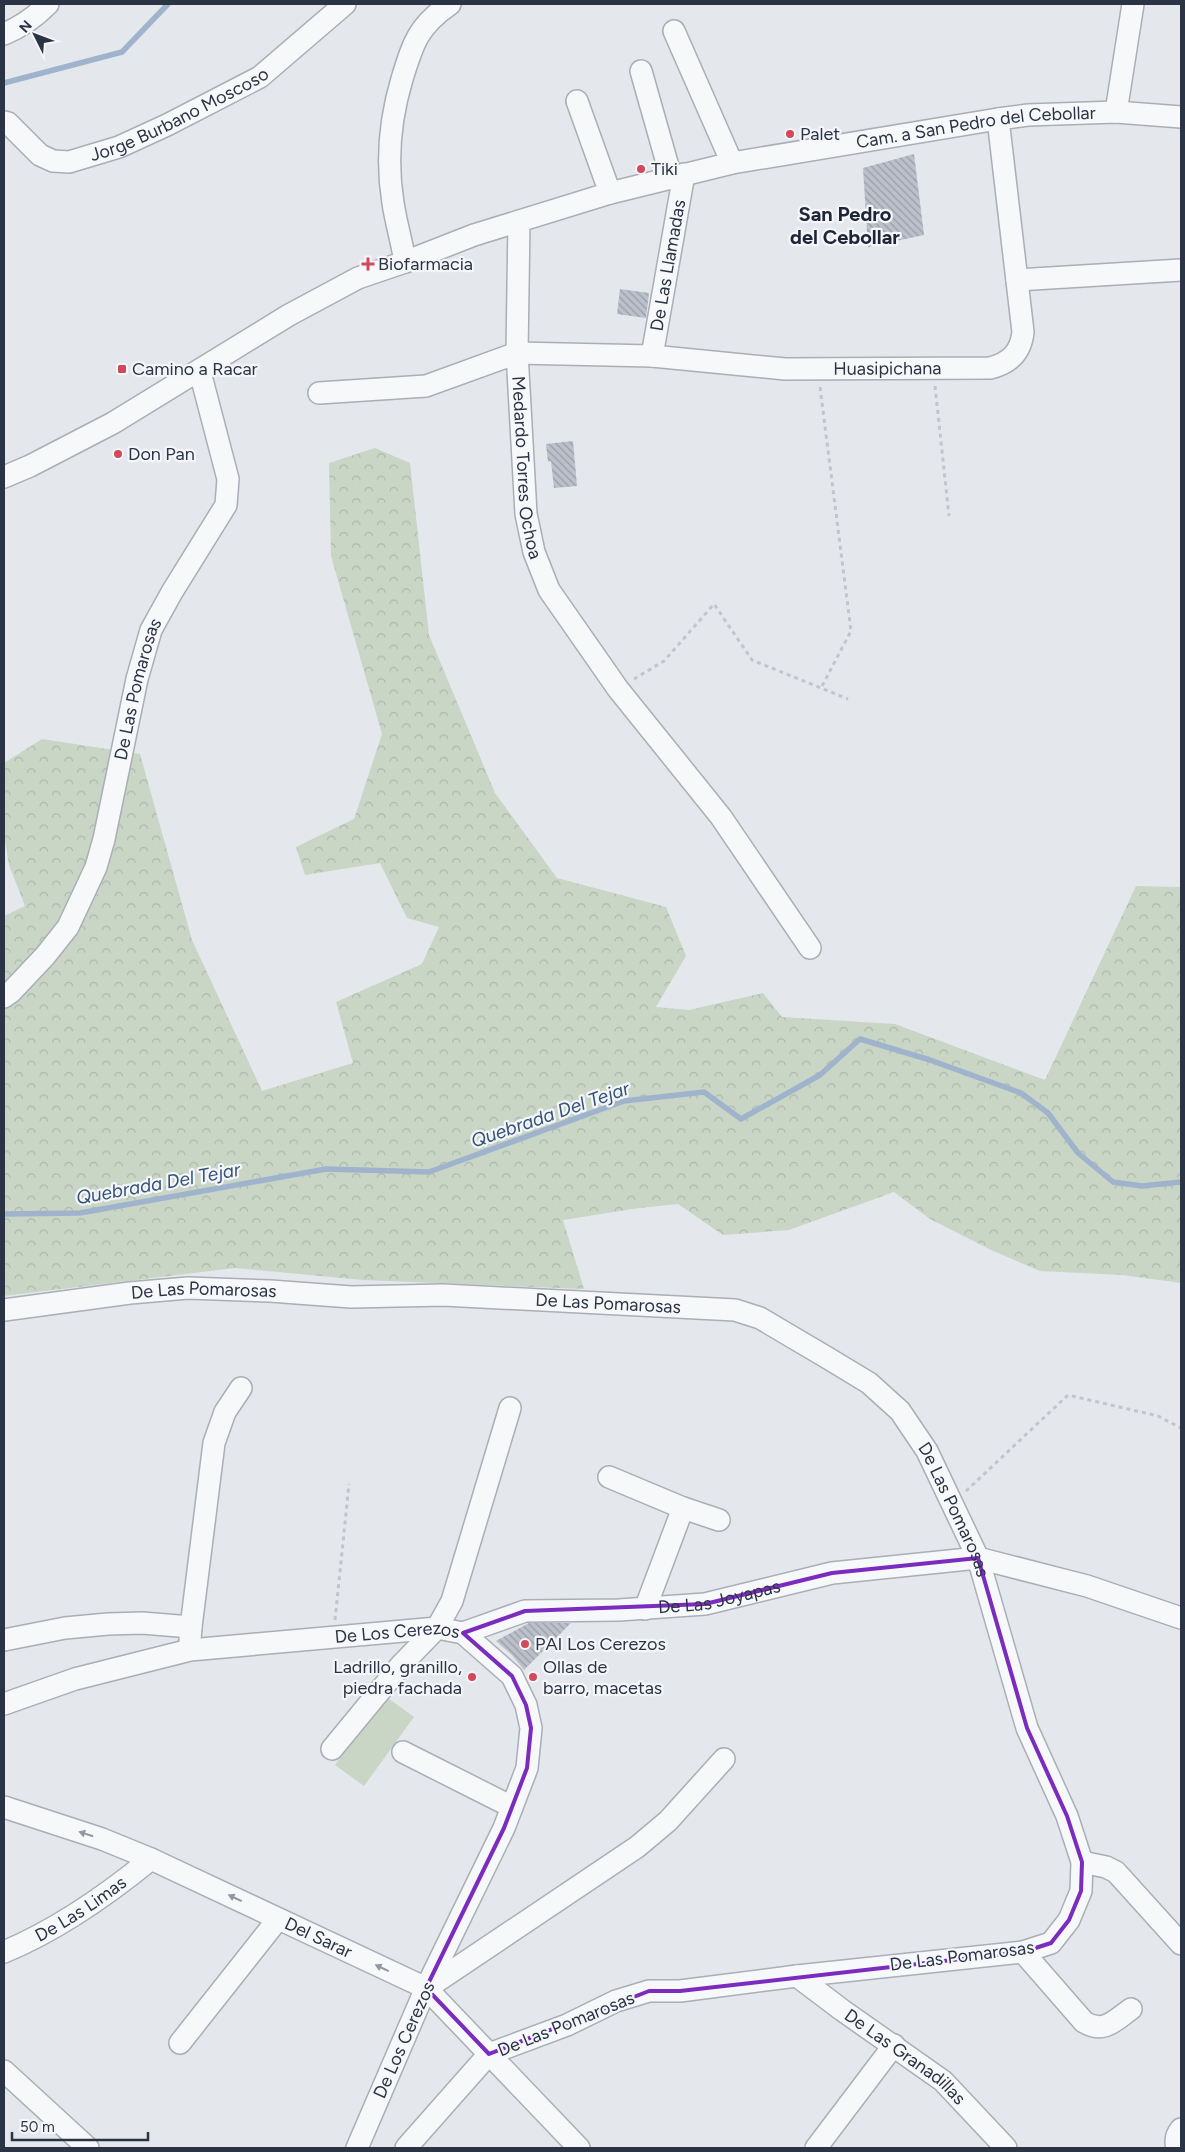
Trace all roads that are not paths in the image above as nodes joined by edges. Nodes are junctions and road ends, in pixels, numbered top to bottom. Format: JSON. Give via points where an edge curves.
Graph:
{"nodes":[{"id":1,"x":48,"y":4,"type":"edge"},
{"id":2,"x":345,"y":4,"type":"edge"},
{"id":3,"x":450,"y":4,"type":"edge"},
{"id":4,"x":1133,"y":4,"type":"edge"},
{"id":5,"x":674,"y":31,"type":"dead end"},
{"id":6,"x":4,"y":34,"type":"edge"},
{"id":7,"x":641,"y":72,"type":"dead end"},
{"id":8,"x":577,"y":101,"type":"dead end"},
{"id":9,"x":1116,"y":112,"type":"junction"},
{"id":10,"x":1181,"y":117,"type":"edge"},
{"id":11,"x":998,"y":119,"type":"junction"},
{"id":12,"x":4,"y":122,"type":"edge"},
{"id":13,"x":732,"y":163,"type":"junction"},
{"id":14,"x":677,"y":176,"type":"junction"},
{"id":15,"x":610,"y":193,"type":"junction"},
{"id":16,"x":519,"y":222,"type":"junction"},
{"id":17,"x":405,"y":262,"type":"junction"},
{"id":18,"x":1181,"y":270,"type":"edge"},
{"id":19,"x":1017,"y":280,"type":"junction"},
{"id":20,"x":517,"y":353,"type":"junction"},
{"id":21,"x":652,"y":356,"type":"junction"},
{"id":22,"x":200,"y":372,"type":"junction"},
{"id":23,"x":319,"y":393,"type":"dead end"},
{"id":24,"x":4,"y":478,"type":"edge"},
{"id":25,"x":810,"y":948,"type":"dead end"},
{"id":26,"x":4,"y":997,"type":"edge"},
{"id":27,"x":4,"y":1310,"type":"edge"},
{"id":28,"x":242,"y":1388,"type":"dead end"},
{"id":29,"x":510,"y":1408,"type":"dead end"},
{"id":30,"x":609,"y":1477,"type":"dead end"},
{"id":31,"x":683,"y":1508,"type":"junction"},
{"id":32,"x":719,"y":1520,"type":"dead end"},
{"id":33,"x":978,"y":1558,"type":"junction"},
{"id":34,"x":645,"y":1609,"type":"junction"},
{"id":35,"x":1181,"y":1618,"type":"edge"},
{"id":36,"x":191,"y":1627,"type":"junction"},
{"id":37,"x":438,"y":1628,"type":"junction"},
{"id":38,"x":463,"y":1633,"type":"junction"},
{"id":39,"x":4,"y":1640,"type":"edge"},
{"id":40,"x":190,"y":1650,"type":"junction"},
{"id":41,"x":4,"y":1704,"type":"edge"},
{"id":42,"x":332,"y":1749,"type":"dead end"},
{"id":43,"x":403,"y":1752,"type":"dead end"},
{"id":44,"x":724,"y":1760,"type":"dead end"},
{"id":45,"x":4,"y":1807,"type":"edge"},
{"id":46,"x":512,"y":1807,"type":"junction"},
{"id":47,"x":151,"y":1858,"type":"junction"},
{"id":48,"x":1082,"y":1862,"type":"junction"},
{"id":49,"x":278,"y":1919,"type":"junction"},
{"id":50,"x":1181,"y":1944,"type":"edge"},
{"id":51,"x":4,"y":1952,"type":"edge"},
{"id":52,"x":1023,"y":1952,"type":"junction"},
{"id":53,"x":796,"y":1976,"type":"junction"},
{"id":54,"x":426,"y":1988,"type":"junction"},
{"id":55,"x":1131,"y":2009,"type":"dead end"},
{"id":56,"x":180,"y":2043,"type":"dead end"},
{"id":57,"x":894,"y":2045,"type":"junction"},
{"id":58,"x":489,"y":2054,"type":"junction"},
{"id":59,"x":4,"y":2071,"type":"edge"},
{"id":60,"x":1181,"y":2129,"type":"edge"},
{"id":61,"x":88,"y":2148,"type":"edge"},
{"id":62,"x":357,"y":2148,"type":"edge"},
{"id":63,"x":406,"y":2148,"type":"edge"},
{"id":64,"x":580,"y":2148,"type":"edge"},
{"id":65,"x":816,"y":2148,"type":"edge"},
{"id":66,"x":1006,"y":2148,"type":"edge"},
{"id":67,"x":1177,"y":2148,"type":"edge"}],
"edges":[{"from":1,"to":6,"type":"street","via":[[20,28]]},
{"from":2,"to":12,"type":"street","name":"Jorge Burbano Moscoso","via":[[260,77],[119,147],[70,162],[53,161],[40,156]]},
{"from":3,"to":17,"type":"street","via":[[435,14],[409,52],[393,114],[390,135],[393,203]]},
{"from":4,"to":9,"type":"street"},
{"from":5,"to":13,"type":"street"},
{"from":7,"to":14,"type":"street"},
{"from":8,"to":15,"type":"street"},
{"from":9,"to":10,"type":"street","name":"Cam. a San Pedro del Cebollar"},
{"from":9,"to":11,"type":"street","name":"Cam. a San Pedro del Cebollar"},
{"from":11,"to":13,"type":"street","name":"Cam. a San Pedro del Cebollar"},
{"from":11,"to":19,"type":"street","name":"Huasipichana"},
{"from":13,"to":14,"type":"street","name":"Cam. a San Pedro del Cebollar"},
{"from":14,"to":15,"type":"street","name":"Cam. a San Pedro del Cebollar"},
{"from":14,"to":21,"type":"street","name":"De Las Llamadas"},
{"from":15,"to":16,"type":"street","name":"Cam. a San Pedro del Cebollar"},
{"from":16,"to":17,"type":"street","name":"Cam. a San Pedro del Cebollar","via":[[474,235]]},
{"from":16,"to":20,"type":"street","name":"Medardo Torres Ochoa"},
{"from":17,"to":22,"type":"street","name":"Cam. a San Pedro del Cebollar","via":[[358,278],[289,315]]},
{"from":18,"to":19,"type":"street"},
{"from":19,"to":21,"type":"street","name":"Huasipichana","via":[[1023,332],[1019,350],[1005,363],[990,368],[785,369]]},
{"from":20,"to":21,"type":"street","name":"Huasipichana"},
{"from":20,"to":23,"type":"street","via":[[426,386]]},
{"from":20,"to":25,"type":"street","name":"Medardo Torres Ochoa","via":[[526,514],[534,552],[549,590],[618,689],[721,817]]},
{"from":22,"to":24,"type":"street","name":"Cam. a San Pedro del Cebollar","via":[[113,423]]},
{"from":22,"to":26,"type":"street","name":"De Las Pomarosas","via":[[228,479],[226,506],[152,630],[137,679],[96,867],[62,934]]},
{"from":27,"to":33,"type":"street","name":"De Las Pomarosas","via":[[188,1288],[270,1290],[351,1297],[443,1295],[735,1310],[760,1318],[833,1361],[868,1383],[900,1411],[927,1451]]},
{"from":28,"to":36,"type":"street","via":[[225,1412],[214,1443]]},
{"from":29,"to":37,"type":"street","via":[[452,1601]]},
{"from":30,"to":31,"type":"street"},
{"from":31,"to":32,"type":"street"},
{"from":31,"to":34,"type":"street"},
{"from":33,"to":34,"type":"street","name":"De Las Joyapas","via":[[832,1573],[705,1604]]},
{"from":33,"to":35,"type":"street","via":[[1087,1586]]},
{"from":33,"to":48,"type":"street","name":"De Las Pomarosas","via":[[1027,1728],[1067,1816]]},
{"from":34,"to":38,"type":"street","name":"De Las Joyapas","via":[[525,1611]]},
{"from":36,"to":39,"type":"street","via":[[108,1624],[65,1628]]},
{"from":36,"to":40,"type":"street"},
{"from":37,"to":38,"type":"street","name":"De Los Cerezos"},
{"from":37,"to":40,"type":"street","name":"De Los Cerezos"},
{"from":37,"to":42,"type":"street","via":[[402,1664]]},
{"from":38,"to":46,"type":"street","name":"De Los Cerezos","via":[[512,1676],[526,1705],[531,1728],[527,1768]]},
{"from":40,"to":41,"type":"street","name":"De Los Cerezos","via":[[74,1679]]},
{"from":43,"to":46,"type":"street"},
{"from":44,"to":54,"type":"street","via":[[668,1821],[636,1847]]},
{"from":47,"to":45,"type":"street","name":"Del Sarar","one_way":true},
{"from":46,"to":54,"type":"street","name":"De Los Cerezos"},
{"from":49,"to":47,"type":"street","name":"Del Sarar","one_way":true},
{"from":47,"to":51,"type":"street","name":"De Las Limas","via":[[111,1892]]},
{"from":48,"to":50,"type":"street","via":[[1106,1866],[1116,1872]]},
{"from":48,"to":52,"type":"street","name":"De Las Pomarosas","via":[[1081,1891],[1069,1920],[1051,1943]]},
{"from":54,"to":49,"type":"street","name":"Del Sarar","one_way":true},
{"from":49,"to":56,"type":"street"},
{"from":52,"to":53,"type":"street","name":"De Las Pomarosas"},
{"from":52,"to":55,"type":"street","via":[[1084,2022],[1093,2027],[1105,2027]]},
{"from":53,"to":57,"type":"street","name":"De Las Granadillas"},
{"from":53,"to":58,"type":"street","name":"De Las Pomarosas","via":[[680,1991],[649,1991],[616,2001],[567,2025]]},
{"from":54,"to":58,"type":"street","name":"Del Sarar"},
{"from":54,"to":62,"type":"street","name":"De Los Cerezos"},
{"from":57,"to":65,"type":"street"},
{"from":57,"to":66,"type":"street","name":"De Las Granadillas","via":[[943,2081]]},
{"from":58,"to":63,"type":"street"},
{"from":58,"to":64,"type":"street","name":"Del Sarar"},
{"from":59,"to":61,"type":"street"},
{"from":60,"to":67,"type":"street","via":[[1175,2142]]}]}
